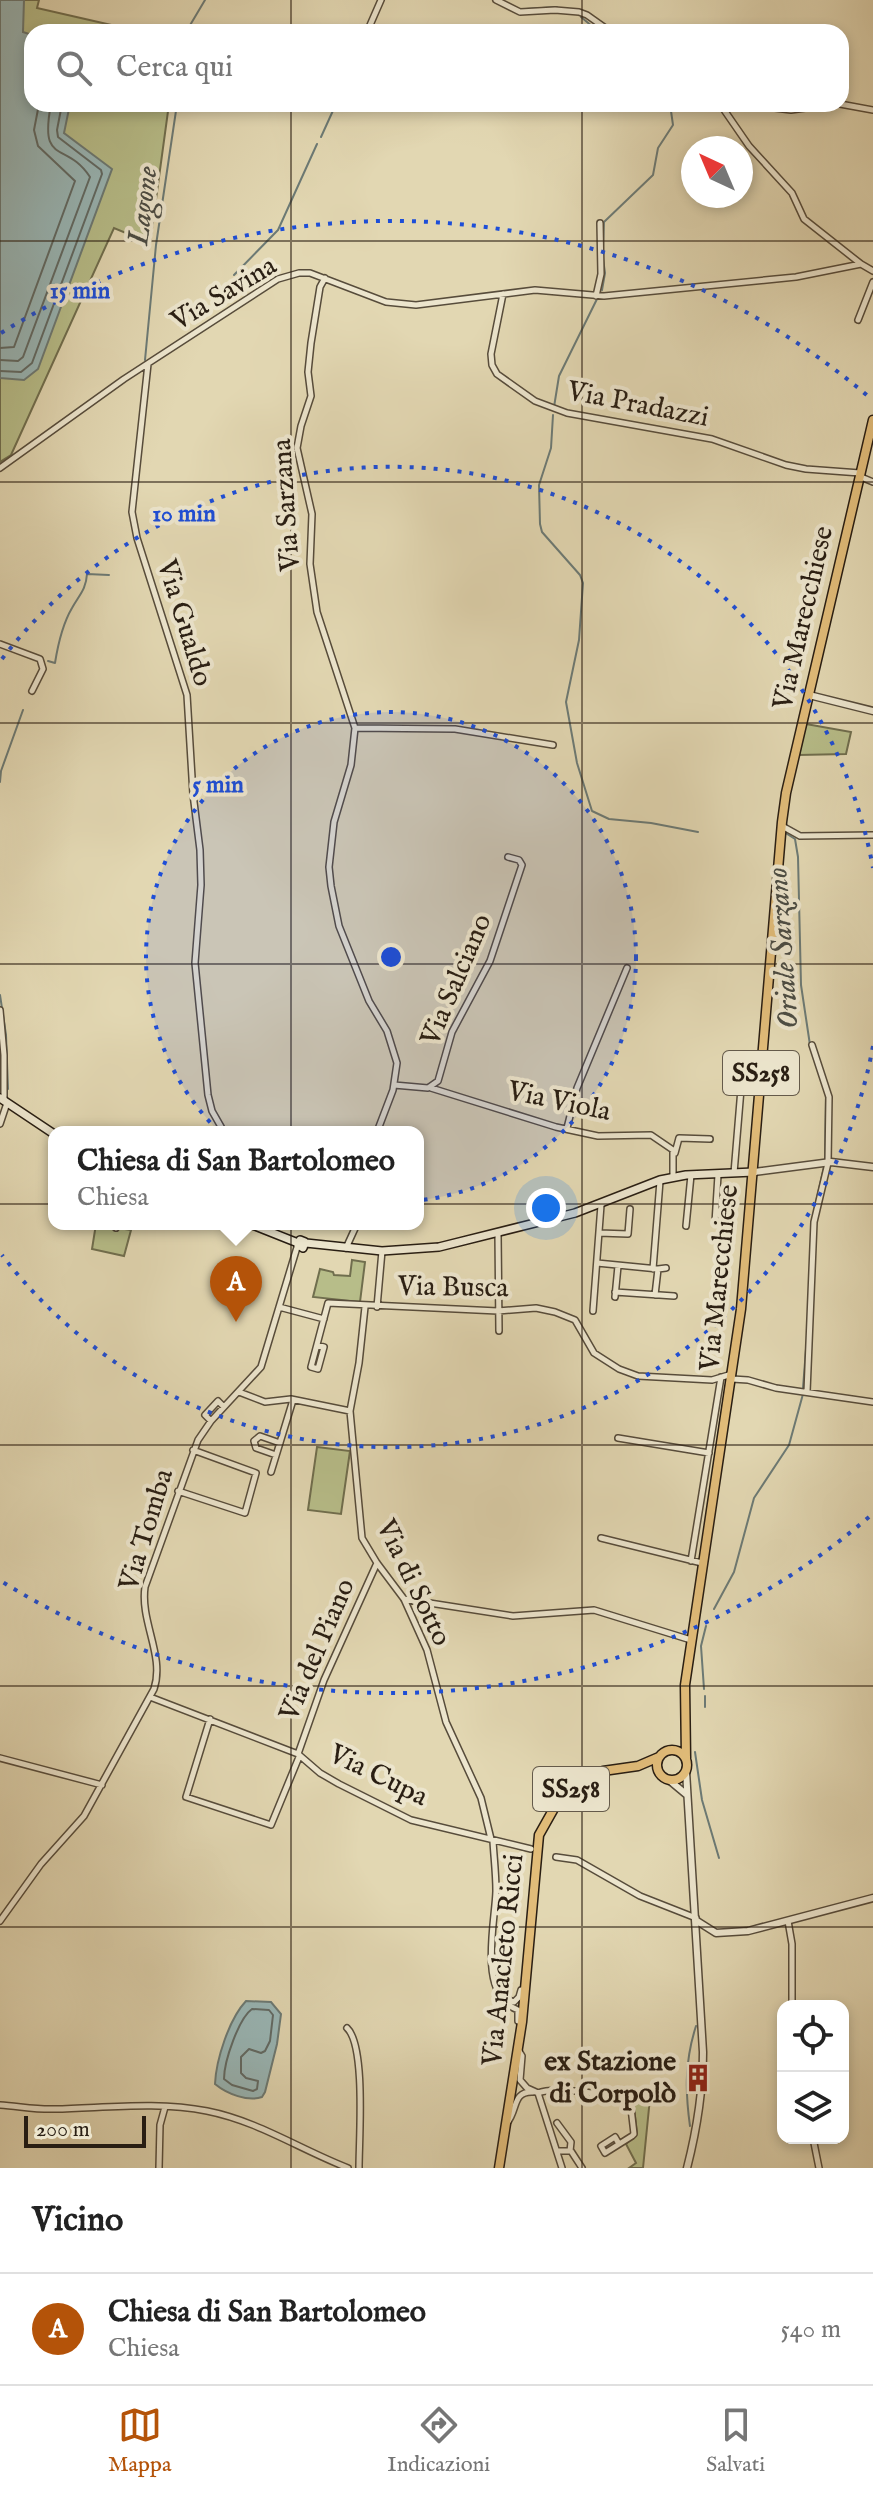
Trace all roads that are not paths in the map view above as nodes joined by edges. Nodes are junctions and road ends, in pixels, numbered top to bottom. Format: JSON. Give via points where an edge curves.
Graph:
{"nodes":[{"id":1,"x":381,"y":0,"type":"edge"},
{"id":2,"x":496,"y":0,"type":"edge"},
{"id":3,"x":370,"y":24,"type":"edge"},
{"id":4,"x":600,"y":24,"type":"edge"},
{"id":5,"x":849,"y":106,"type":"edge"},
{"id":6,"x":873,"y":110,"type":"edge"},
{"id":7,"x":726,"y":112,"type":"edge"},
{"id":8,"x":600,"y":223,"type":"dead end"},
{"id":9,"x":861,"y":264,"type":"junction"},
{"id":10,"x":873,"y":271,"type":"edge"},
{"id":11,"x":325,"y":278,"type":"junction"},
{"id":12,"x":873,"y":282,"type":"edge"},
{"id":13,"x":503,"y":294,"type":"junction"},
{"id":14,"x":596,"y":296,"type":"junction"},
{"id":15,"x":858,"y":320,"type":"dead end"},
{"id":16,"x":148,"y":363,"type":"junction"},
{"id":17,"x":873,"y":420,"type":"edge"},
{"id":18,"x":0,"y":468,"type":"edge"},
{"id":19,"x":860,"y":475,"type":"junction"},
{"id":20,"x":873,"y":482,"type":"edge"},
{"id":21,"x":0,"y":644,"type":"edge"},
{"id":22,"x":32,"y":691,"type":"dead end"},
{"id":23,"x":809,"y":695,"type":"junction"},
{"id":24,"x":873,"y":711,"type":"edge"},
{"id":25,"x":355,"y":728,"type":"junction"},
{"id":26,"x":553,"y":745,"type":"dead end"},
{"id":27,"x":782,"y":826,"type":"junction"},
{"id":28,"x":873,"y":835,"type":"edge"},
{"id":29,"x":508,"y":857,"type":"dead end"},
{"id":30,"x":627,"y":968,"type":"dead end"},
{"id":31,"x":0,"y":1010,"type":"edge"},
{"id":32,"x":812,"y":1045,"type":"dead end"},
{"id":33,"x":394,"y":1085,"type":"junction"},
{"id":34,"x":431,"y":1088,"type":"junction"},
{"id":35,"x":760,"y":1091,"type":"junction"},
{"id":36,"x":4,"y":1100,"type":"edge"},
{"id":37,"x":0,"y":1124,"type":"edge"},
{"id":38,"x":221,"y":1126,"type":"edge"},
{"id":39,"x":379,"y":1126,"type":"edge"},
{"id":40,"x":567,"y":1128,"type":"junction"},
{"id":41,"x":48,"y":1130,"type":"edge"},
{"id":42,"x":710,"y":1139,"type":"dead end"},
{"id":43,"x":675,"y":1154,"type":"junction"},
{"id":44,"x":828,"y":1163,"type":"junction"},
{"id":45,"x":873,"y":1167,"type":"edge"},
{"id":46,"x":754,"y":1172,"type":"junction"},
{"id":47,"x":736,"y":1174,"type":"junction"},
{"id":48,"x":691,"y":1175,"type":"junction"},
{"id":49,"x":718,"y":1175,"type":"junction"},
{"id":50,"x":673,"y":1177,"type":"junction"},
{"id":51,"x":660,"y":1180,"type":"junction"},
{"id":52,"x":752,"y":1188,"type":"junction"},
{"id":53,"x":601,"y":1205,"type":"junction"},
{"id":54,"x":630,"y":1209,"type":"dead end"},
{"id":55,"x":715,"y":1223,"type":"dead end"},
{"id":56,"x":686,"y":1226,"type":"dead end"},
{"id":57,"x":267,"y":1230,"type":"edge"},
{"id":58,"x":354,"y":1230,"type":"edge"},
{"id":59,"x":599,"y":1233,"type":"junction"},
{"id":60,"x":498,"y":1234,"type":"junction"},
{"id":61,"x":301,"y":1244,"type":"junction"},
{"id":62,"x":346,"y":1249,"type":"junction"},
{"id":63,"x":382,"y":1251,"type":"junction"},
{"id":64,"x":597,"y":1263,"type":"junction"},
{"id":65,"x":618,"y":1266,"type":"junction"},
{"id":66,"x":666,"y":1268,"type":"dead end"},
{"id":67,"x":655,"y":1269,"type":"junction"},
{"id":68,"x":655,"y":1295,"type":"junction"},
{"id":69,"x":674,"y":1296,"type":"dead end"},
{"id":70,"x":279,"y":1307,"type":"junction"},
{"id":71,"x":365,"y":1307,"type":"junction"},
{"id":72,"x":377,"y":1307,"type":"junction"},
{"id":73,"x":498,"y":1311,"type":"junction"},
{"id":74,"x":593,"y":1311,"type":"dead end"},
{"id":75,"x":324,"y":1319,"type":"junction"},
{"id":76,"x":499,"y":1331,"type":"dead end"},
{"id":77,"x":317,"y":1345,"type":"dead end"},
{"id":78,"x":721,"y":1376,"type":"junction"},
{"id":79,"x":732,"y":1377,"type":"junction"},
{"id":80,"x":239,"y":1392,"type":"junction"},
{"id":81,"x":807,"y":1392,"type":"junction"},
{"id":82,"x":293,"y":1400,"type":"junction"},
{"id":83,"x":873,"y":1402,"type":"edge"},
{"id":84,"x":224,"y":1407,"type":"junction"},
{"id":85,"x":350,"y":1411,"type":"junction"},
{"id":86,"x":211,"y":1421,"type":"junction"},
{"id":87,"x":618,"y":1438,"type":"dead end"},
{"id":88,"x":280,"y":1443,"type":"junction"},
{"id":89,"x":193,"y":1450,"type":"junction"},
{"id":90,"x":709,"y":1453,"type":"junction"},
{"id":91,"x":276,"y":1455,"type":"junction"},
{"id":92,"x":271,"y":1472,"type":"dead end"},
{"id":93,"x":178,"y":1491,"type":"junction"},
{"id":94,"x":601,"y":1538,"type":"dead end"},
{"id":95,"x":691,"y":1561,"type":"junction"},
{"id":96,"x":377,"y":1563,"type":"junction"},
{"id":97,"x":703,"y":1563,"type":"junction"},
{"id":98,"x":404,"y":1599,"type":"junction"},
{"id":99,"x":691,"y":1640,"type":"junction"},
{"id":100,"x":150,"y":1697,"type":"junction"},
{"id":101,"x":210,"y":1719,"type":"junction"},
{"id":102,"x":446,"y":1722,"type":"joint"},
{"id":103,"x":687,"y":1732,"type":"junction"},
{"id":104,"x":672,"y":1750,"type":"junction"},
{"id":105,"x":298,"y":1755,"type":"junction"},
{"id":106,"x":659,"y":1757,"type":"junction"},
{"id":107,"x":0,"y":1758,"type":"edge"},
{"id":108,"x":686,"y":1758,"type":"junction"},
{"id":109,"x":638,"y":1766,"type":"junction"},
{"id":110,"x":686,"y":1771,"type":"junction"},
{"id":111,"x":659,"y":1772,"type":"junction"},
{"id":112,"x":669,"y":1780,"type":"junction"},
{"id":113,"x":102,"y":1785,"type":"junction"},
{"id":114,"x":689,"y":1798,"type":"junction"},
{"id":115,"x":492,"y":1840,"type":"junction"},
{"id":116,"x":531,"y":1849,"type":"dead end"},
{"id":117,"x":556,"y":1857,"type":"dead end"},
{"id":118,"x":873,"y":1898,"type":"edge"},
{"id":119,"x":696,"y":1920,"type":"junction"},
{"id":120,"x":0,"y":1921,"type":"edge"},
{"id":121,"x":788,"y":1921,"type":"junction"},
{"id":122,"x":528,"y":1970,"type":"junction"},
{"id":123,"x":501,"y":1996,"type":"junction"},
{"id":124,"x":792,"y":2000,"type":"edge"},
{"id":125,"x":347,"y":2028,"type":"dead end"},
{"id":126,"x":520,"y":2037,"type":"junction"},
{"id":127,"x":518,"y":2050,"type":"junction"},
{"id":128,"x":537,"y":2092,"type":"junction"},
{"id":129,"x":0,"y":2105,"type":"edge"},
{"id":130,"x":165,"y":2107,"type":"junction"},
{"id":131,"x":557,"y":2123,"type":"dead end"},
{"id":132,"x":507,"y":2124,"type":"junction"},
{"id":133,"x":619,"y":2144,"type":"dead end"},
{"id":134,"x":814,"y":2144,"type":"edge"},
{"id":135,"x":557,"y":2151,"type":"junction"},
{"id":136,"x":570,"y":2151,"type":"junction"},
{"id":137,"x":159,"y":2168,"type":"edge"},
{"id":138,"x":348,"y":2168,"type":"edge"},
{"id":139,"x":359,"y":2168,"type":"edge"},
{"id":140,"x":499,"y":2168,"type":"edge"},
{"id":141,"x":562,"y":2168,"type":"edge"},
{"id":142,"x":582,"y":2168,"type":"edge"},
{"id":143,"x":687,"y":2168,"type":"edge"},
{"id":144,"x":819,"y":2168,"type":"edge"}],
"edges":[{"from":1,"to":3,"type":"street"},
{"from":2,"to":4,"type":"street","via":[[520,12],[579,12]]},
{"from":5,"to":6,"type":"street"},
{"from":7,"to":9,"type":"street","via":[[792,193],[804,219]]},
{"from":8,"to":14,"type":"street"},
{"from":9,"to":10,"type":"street"},
{"from":9,"to":14,"type":"street","name":"Via Savina","via":[[796,277]]},
{"from":11,"to":13,"type":"street","name":"Via Savina","via":[[398,304]]},
{"from":11,"to":16,"type":"street","name":"Via Savina","via":[[299,273],[278,279]]},
{"from":11,"to":25,"type":"street","name":"Via Sarzana","via":[[311,343],[311,396],[297,448],[312,514],[310,564],[317,612]]},
{"from":12,"to":15,"type":"street"},
{"from":13,"to":14,"type":"street","name":"Via Savina","via":[[535,290]]},
{"from":13,"to":19,"type":"street","name":"Via Pradazzi","via":[[492,365],[535,401],[567,413],[712,439],[796,467]]},
{"from":16,"to":18,"type":"street","name":"Via Savina"},
{"from":16,"to":38,"type":"street","name":"Via Gualdo","via":[[132,520],[187,695],[200,850],[195,963],[208,1095]]},
{"from":17,"to":19,"type":"main road","name":"Via Marecchiese","number":"SS258"},
{"from":19,"to":20,"type":"street"},
{"from":19,"to":23,"type":"main road","name":"Via Marecchiese","number":"SS258"},
{"from":21,"to":22,"type":"street","via":[[40,659],[43,669]]},
{"from":23,"to":24,"type":"street"},
{"from":23,"to":27,"type":"main road","name":"Via Marecchiese","number":"SS258"},
{"from":25,"to":26,"type":"street","via":[[455,729]]},
{"from":25,"to":33,"type":"street","name":"Via Sarzana","via":[[351,765],[334,822],[331,886],[356,971],[394,1049]]},
{"from":27,"to":28,"type":"street","via":[[800,836]]},
{"from":27,"to":35,"type":"main road","name":"Via Marecchiese","number":"SS258"},
{"from":29,"to":34,"type":"street","name":"Via Salciano","via":[[522,865],[500,936],[452,1032],[438,1081]]},
{"from":30,"to":40,"type":"street","via":[[577,1088]]},
{"from":31,"to":36,"type":"street"},
{"from":32,"to":44,"type":"street","via":[[829,1097]]},
{"from":33,"to":34,"type":"street","name":"Via Salciano"},
{"from":33,"to":39,"type":"street","name":"Via Sarzana"},
{"from":34,"to":40,"type":"street","name":"Via Viola"},
{"from":35,"to":46,"type":"main road","name":"Via Marecchiese","number":"SS258"},
{"from":35,"to":47,"type":"street","via":[[741,1089]]},
{"from":36,"to":37,"type":"street"},
{"from":36,"to":41,"type":"main road"},
{"from":40,"to":43,"type":"street","name":"Via Viola","via":[[598,1136],[651,1135]]},
{"from":42,"to":43,"type":"street","via":[[679,1138]]},
{"from":43,"to":50,"type":"street"},
{"from":44,"to":45,"type":"street"},
{"from":44,"to":46,"type":"street"},
{"from":44,"to":81,"type":"street","via":[[814,1222]]},
{"from":46,"to":47,"type":"main road"},
{"from":46,"to":52,"type":"main road","name":"Via Marecchiese","number":"SS258"},
{"from":47,"to":49,"type":"main road"},
{"from":47,"to":52,"type":"main road"},
{"from":48,"to":49,"type":"main road"},
{"from":48,"to":50,"type":"main road"},
{"from":48,"to":56,"type":"street"},
{"from":49,"to":55,"type":"street"},
{"from":50,"to":51,"type":"main road"},
{"from":51,"to":53,"type":"main road"},
{"from":51,"to":67,"type":"street"},
{"from":52,"to":79,"type":"main road","name":"Via Marecchiese","number":"SS258"},
{"from":53,"to":59,"type":"street"},
{"from":53,"to":60,"type":"main road"},
{"from":54,"to":59,"type":"street","via":[[628,1234]]},
{"from":57,"to":61,"type":"main road"},
{"from":58,"to":62,"type":"street"},
{"from":59,"to":64,"type":"street"},
{"from":60,"to":63,"type":"main road","via":[[439,1247]]},
{"from":60,"to":73,"type":"street"},
{"from":61,"to":62,"type":"main road"},
{"from":61,"to":70,"type":"street","name":"Via Tomba","via":[[292,1257]]},
{"from":62,"to":63,"type":"main road"},
{"from":63,"to":72,"type":"street"},
{"from":64,"to":65,"type":"street"},
{"from":64,"to":74,"type":"street"},
{"from":65,"to":67,"type":"street"},
{"from":65,"to":68,"type":"street","via":[[615,1295]]},
{"from":66,"to":67,"type":"street"},
{"from":67,"to":68,"type":"street"},
{"from":68,"to":69,"type":"street"},
{"from":70,"to":75,"type":"street"},
{"from":70,"to":80,"type":"street","name":"Via Tomba","via":[[261,1367]]},
{"from":71,"to":72,"type":"street","name":"Via Busca"},
{"from":71,"to":75,"type":"street","via":[[328,1303]]},
{"from":71,"to":85,"type":"street","name":"Via Busca"},
{"from":72,"to":73,"type":"street","name":"Via Busca"},
{"from":73,"to":76,"type":"street"},
{"from":73,"to":78,"type":"street","name":"Via Busca","via":[[536,1308],[569,1315],[594,1353],[638,1376]]},
{"from":75,"to":77,"type":"street"},
{"from":78,"to":79,"type":"street","name":"Via Busca"},
{"from":78,"to":90,"type":"street"},
{"from":79,"to":81,"type":"street"},
{"from":79,"to":97,"type":"main road","name":"Via Marecchiese","number":"SS258"},
{"from":80,"to":82,"type":"street","via":[[265,1402]]},
{"from":80,"to":84,"type":"street","name":"Via Tomba"},
{"from":81,"to":83,"type":"street"},
{"from":82,"to":85,"type":"street"},
{"from":82,"to":88,"type":"street"},
{"from":84,"to":86,"type":"street","name":"Via Tomba"},
{"from":84,"to":86,"type":"street","name":"Via Tomba","via":[[218,1401],[206,1414]]},
{"from":85,"to":96,"type":"street","name":"Via di Sotto","via":[[362,1538]]},
{"from":86,"to":89,"type":"street","name":"Via Tomba"},
{"from":87,"to":90,"type":"street"},
{"from":88,"to":91,"type":"street"},
{"from":88,"to":91,"type":"street","via":[[260,1436],[254,1441],[256,1448]]},
{"from":89,"to":93,"type":"street","name":"Via Tomba"},
{"from":89,"to":93,"type":"street","via":[[256,1473],[245,1513]]},
{"from":90,"to":95,"type":"street"},
{"from":91,"to":92,"type":"street"},
{"from":93,"to":100,"type":"street","name":"Via Tomba","via":[[144,1592],[158,1669]]},
{"from":94,"to":95,"type":"street"},
{"from":95,"to":97,"type":"street"},
{"from":96,"to":98,"type":"street","name":"Via di Sotto"},
{"from":96,"to":105,"type":"street","name":"Via del Piano","via":[[324,1680]]},
{"from":97,"to":99,"type":"main road","name":"Via Marecchiese","number":"SS258"},
{"from":98,"to":99,"type":"street","via":[[513,1616],[594,1610]]},
{"from":98,"to":102,"type":"street","name":"Via di Sotto","via":[[427,1650]]},
{"from":99,"to":103,"type":"main road","name":"Via Marecchiese","number":"SS258","via":[[685,1685]]},
{"from":100,"to":101,"type":"street","name":"Via Cupa"},
{"from":100,"to":113,"type":"street","name":"Via Tomba"},
{"from":101,"to":105,"type":"street","name":"Via Cupa"},
{"from":101,"to":105,"type":"street","name":"Via del Piano","via":[[186,1797],[271,1825]]},
{"from":102,"to":115,"type":"street","name":"Via Cupa","via":[[481,1798]]},
{"from":103,"to":104,"type":"main road","number":"SS258"},
{"from":103,"to":108,"type":"main road","name":"Via Marecchiese","number":"SS258"},
{"from":104,"to":106,"type":"main road","number":"SS258"},
{"from":104,"to":108,"type":"main road"},
{"from":105,"to":115,"type":"street","name":"Via Cupa","via":[[339,1784],[411,1820]]},
{"from":106,"to":109,"type":"main road","name":"Via Anacleto Ricci","number":"SS258"},
{"from":106,"to":111,"type":"main road"},
{"from":107,"to":113,"type":"street"},
{"from":108,"to":110,"type":"main road","number":"SS258"},
{"from":109,"to":111,"type":"main road","name":"Via Anacleto Ricci","number":"SS258"},
{"from":109,"to":122,"type":"main road","name":"Via Anacleto Ricci","number":"SS258","via":[[592,1776],[570,1790],[550,1813],[536,1851]]},
{"from":110,"to":112,"type":"main road"},
{"from":110,"to":114,"type":"street"},
{"from":111,"to":112,"type":"main road","number":"SS258"},
{"from":112,"to":114,"type":"street"},
{"from":113,"to":120,"type":"street","name":"Via Tomba","via":[[84,1816]]},
{"from":114,"to":119,"type":"street"},
{"from":115,"to":116,"type":"street","name":"Via Cupa"},
{"from":115,"to":123,"type":"street","via":[[496,1891],[491,1955]]},
{"from":117,"to":119,"type":"street","via":[[577,1860]]},
{"from":118,"to":121,"type":"street"},
{"from":119,"to":121,"type":"street","via":[[716,1933]]},
{"from":119,"to":143,"type":"street","via":[[703,2088]]},
{"from":121,"to":124,"type":"street"},
{"from":122,"to":123,"type":"street","via":[[517,2000]]},
{"from":122,"to":126,"type":"main road","name":"Via Anacleto Ricci","number":"SS258"},
{"from":123,"to":126,"type":"street","via":[[518,2010]]},
{"from":125,"to":139,"type":"street","via":[[360,2074]]},
{"from":126,"to":127,"type":"main road","name":"Via Anacleto Ricci","number":"SS258"},
{"from":127,"to":128,"type":"street","via":[[520,2080]]},
{"from":127,"to":132,"type":"main road","name":"Via Anacleto Ricci","number":"SS258"},
{"from":128,"to":132,"type":"street","via":[[520,2094]]},
{"from":128,"to":133,"type":"street","via":[[627,2101],[634,2134]]},
{"from":128,"to":135,"type":"street"},
{"from":129,"to":130,"type":"street","via":[[51,2110]]},
{"from":130,"to":137,"type":"street"},
{"from":130,"to":138,"type":"street","via":[[206,2110],[239,2120]]},
{"from":131,"to":136,"type":"street","via":[[571,2142]]},
{"from":132,"to":140,"type":"main road","name":"Via Anacleto Ricci","number":"SS258"},
{"from":134,"to":144,"type":"street"},
{"from":135,"to":136,"type":"street"},
{"from":135,"to":141,"type":"street"},
{"from":136,"to":142,"type":"street"}]}
